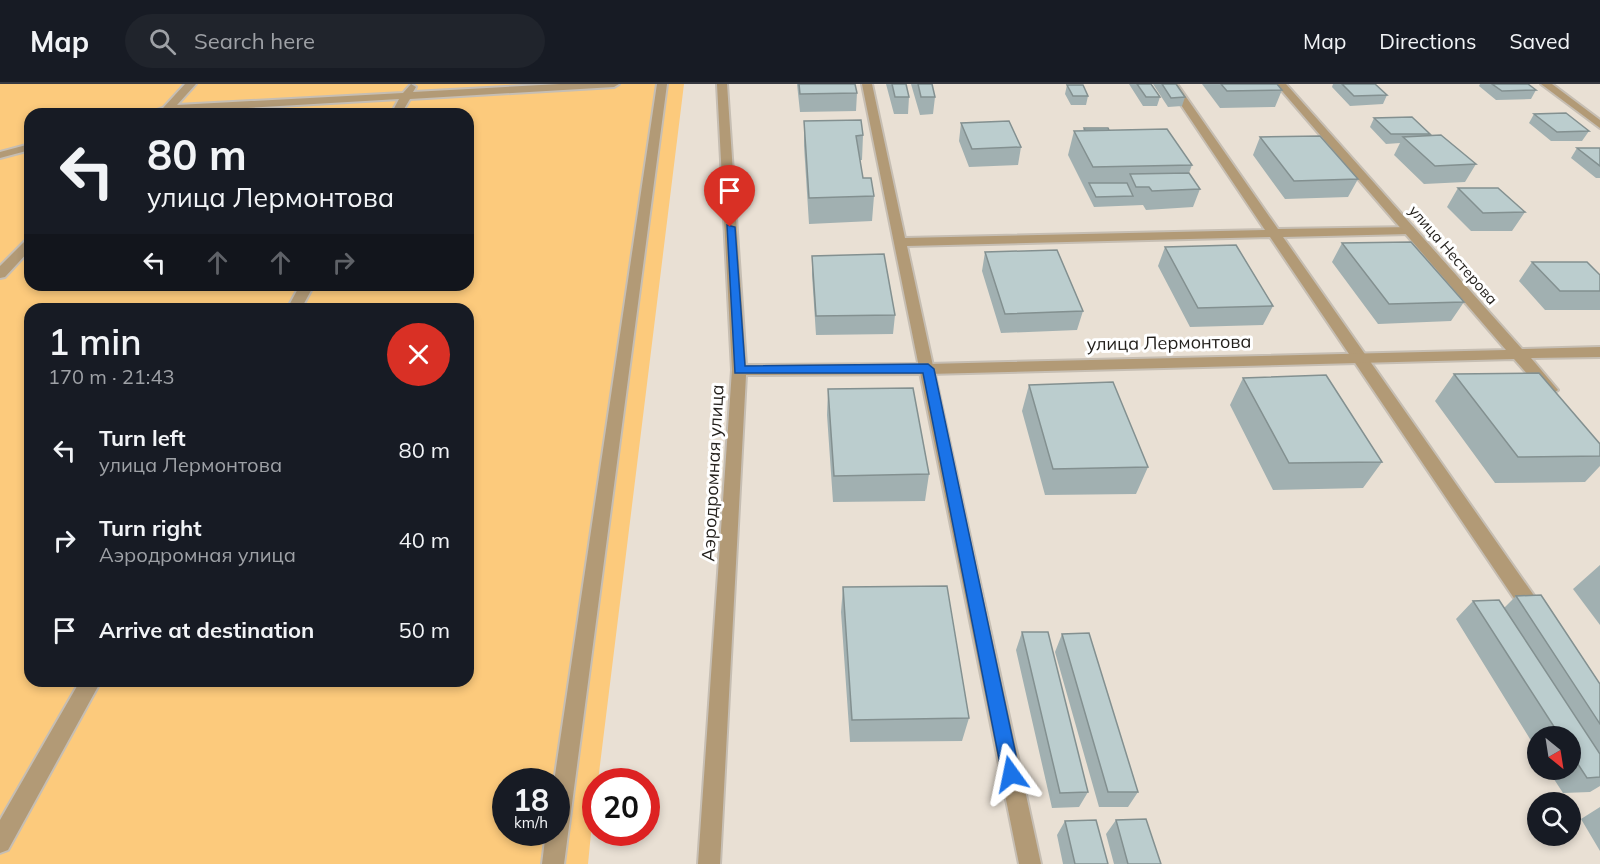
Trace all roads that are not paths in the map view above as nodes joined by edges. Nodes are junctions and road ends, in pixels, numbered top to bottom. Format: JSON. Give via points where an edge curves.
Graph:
{"nodes":[{"id":1,"x":190,"y":84,"type":"edge"},
{"id":2,"x":413,"y":84,"type":"edge"},
{"id":3,"x":614,"y":84,"type":"edge"},
{"id":4,"x":662,"y":84,"type":"edge"},
{"id":5,"x":722,"y":84,"type":"edge"},
{"id":6,"x":867,"y":84,"type":"edge"},
{"id":7,"x":1172,"y":84,"type":"edge"},
{"id":8,"x":1281,"y":84,"type":"edge"},
{"id":9,"x":1546,"y":84,"type":"edge"},
{"id":10,"x":406,"y":95,"type":"junction"},
{"id":11,"x":168,"y":108,"type":"edge"},
{"id":12,"x":210,"y":108,"type":"edge"},
{"id":13,"x":399,"y":108,"type":"edge"},
{"id":14,"x":1600,"y":125,"type":"edge"},
{"id":15,"x":24,"y":149,"type":"edge"},
{"id":16,"x":0,"y":155,"type":"edge"},
{"id":17,"x":1409,"y":230,"type":"junction"},
{"id":18,"x":1274,"y":232,"type":"junction"},
{"id":19,"x":901,"y":242,"type":"junction"},
{"id":20,"x":24,"y":249,"type":"edge"},
{"id":21,"x":0,"y":274,"type":"edge"},
{"id":22,"x":1600,"y":352,"type":"edge"},
{"id":23,"x":1518,"y":354,"type":"junction"},
{"id":24,"x":1360,"y":358,"type":"junction"},
{"id":25,"x":928,"y":369,"type":"junction"},
{"id":26,"x":739,"y":370,"type":"junction"},
{"id":27,"x":1563,"y":405,"type":"edge"},
{"id":28,"x":1547,"y":630,"type":"edge"},
{"id":29,"x":88,"y":687,"type":"edge"},
{"id":30,"x":0,"y":842,"type":"edge"},
{"id":31,"x":553,"y":864,"type":"edge"},
{"id":32,"x":709,"y":864,"type":"edge"},
{"id":33,"x":1030,"y":864,"type":"edge"}],
"edges":[{"from":1,"to":11,"type":"street"},
{"from":2,"to":10,"type":"street"},
{"from":3,"to":10,"type":"street"},
{"from":4,"to":31,"type":"street"},
{"from":5,"to":26,"type":"street","name":"Аэродромная улица"},
{"from":6,"to":19,"type":"street"},
{"from":7,"to":18,"type":"street"},
{"from":8,"to":17,"type":"street","name":"улица Нестерова"},
{"from":9,"to":14,"type":"street"},
{"from":10,"to":12,"type":"street"},
{"from":10,"to":13,"type":"street"},
{"from":15,"to":16,"type":"street"},
{"from":17,"to":18,"type":"street"},
{"from":17,"to":23,"type":"street","name":"улица Нестерова"},
{"from":18,"to":19,"type":"street"},
{"from":18,"to":24,"type":"street"},
{"from":19,"to":25,"type":"street"},
{"from":20,"to":21,"type":"street"},
{"from":22,"to":23,"type":"street","name":"улица Лермонтова"},
{"from":23,"to":24,"type":"street","name":"улица Лермонтова"},
{"from":23,"to":27,"type":"street","name":"улица Нестерова"},
{"from":24,"to":25,"type":"street","name":"улица Лермонтова"},
{"from":24,"to":28,"type":"street"},
{"from":25,"to":26,"type":"street","name":"улица Лермонтова"},
{"from":25,"to":33,"type":"street"},
{"from":26,"to":32,"type":"street","name":"Аэродромная улица"},
{"from":29,"to":30,"type":"street"}]}
